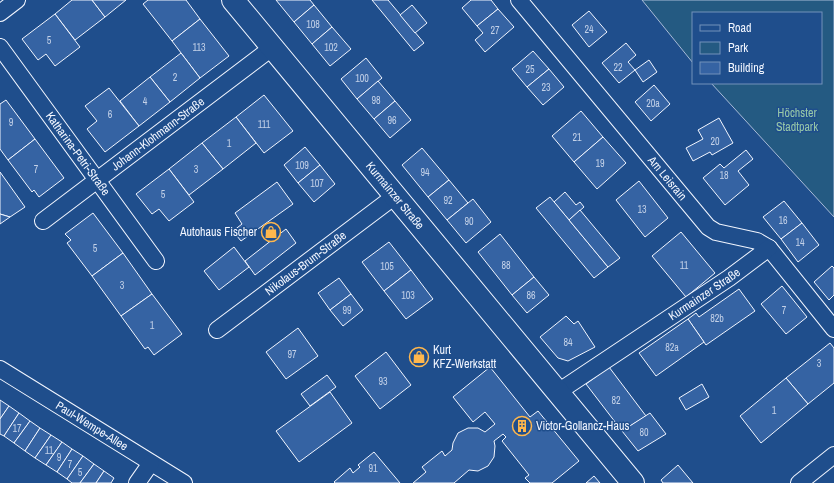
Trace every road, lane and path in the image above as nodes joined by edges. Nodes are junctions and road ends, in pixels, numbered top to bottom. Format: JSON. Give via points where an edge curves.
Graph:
{"nodes":[{"id":1,"x":17,"y":0,"type":"edge"},
{"id":2,"x":233,"y":0,"type":"edge"},
{"id":3,"x":519,"y":0,"type":"edge"},
{"id":4,"x":0,"y":12,"type":"edge"},
{"id":5,"x":0,"y":47,"type":"edge"},
{"id":6,"x":273,"y":47,"type":"junction"},
{"id":7,"x":97,"y":181,"type":"junction"},
{"id":8,"x":395,"y":196,"type":"junction"},
{"id":9,"x":43,"y":221,"type":"dead end"},
{"id":10,"x":769,"y":248,"type":"junction"},
{"id":11,"x":156,"y":261,"type":"dead end"},
{"id":12,"x":834,"y":329,"type":"edge"},
{"id":13,"x":217,"y":330,"type":"dead end"},
{"id":14,"x":1,"y":371,"type":"edge"},
{"id":15,"x":558,"y":392,"type":"junction"},
{"id":16,"x":834,"y":455,"type":"edge"},
{"id":17,"x":151,"y":462,"type":"junction"},
{"id":18,"x":137,"y":483,"type":"edge"},
{"id":19,"x":184,"y":483,"type":"edge"},
{"id":20,"x":633,"y":483,"type":"edge"},
{"id":21,"x":799,"y":483,"type":"edge"}],
"edges":[{"from":1,"to":4,"type":"street"},
{"from":2,"to":6,"type":"main road","name":"Kurmainzer Straße"},
{"from":3,"to":10,"type":"street","name":"Am Leisrain","via":[[708,227],[716,232],[757,241]]},
{"from":5,"to":7,"type":"street","name":"Katharina-Petri-Straße"},
{"from":6,"to":7,"type":"street","name":"Johann-Klohmann-Straße"},
{"from":6,"to":8,"type":"main road","name":"Kurmainzer Straße"},
{"from":7,"to":9,"type":"street","name":"Johann-Klohmann-Straße"},
{"from":7,"to":11,"type":"street","name":"Katharina-Petri-Straße"},
{"from":8,"to":13,"type":"street","name":"Nikolaus-Brum-Straße"},
{"from":8,"to":15,"type":"main road","name":"Kurmainzer Straße"},
{"from":10,"to":12,"type":"street","name":"Am Leisrain"},
{"from":10,"to":15,"type":"street","name":"Kurmainzer Straße","via":[[730,278]]},
{"from":14,"to":17,"type":"street","name":"Paul-Wempe-Allee"},
{"from":15,"to":20,"type":"main road","name":"Kurmainzer Straße"},
{"from":16,"to":21,"type":"street"},
{"from":17,"to":18,"type":"street"},
{"from":17,"to":19,"type":"street","name":"Paul-Wempe-Allee"}]}
